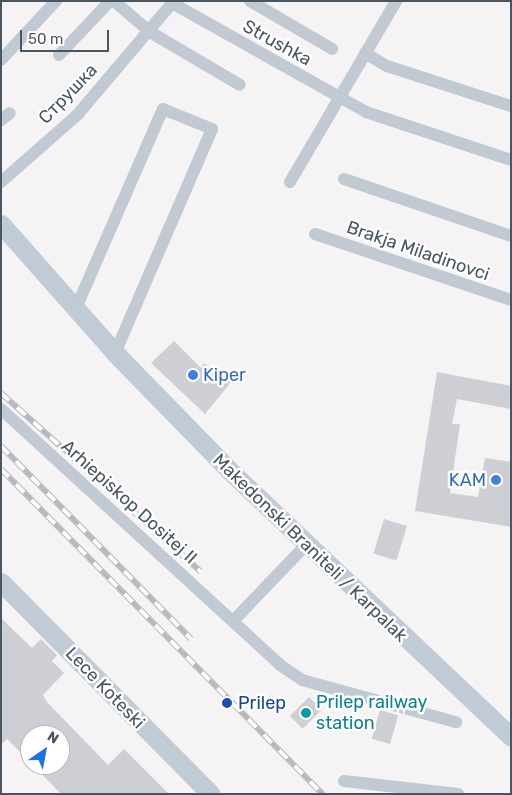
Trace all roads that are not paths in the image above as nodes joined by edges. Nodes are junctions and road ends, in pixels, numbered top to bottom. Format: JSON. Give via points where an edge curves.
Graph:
{"nodes":[{"id":1,"x":56,"y":1,"type":"edge"},
{"id":2,"x":112,"y":1,"type":"edge"},
{"id":3,"x":250,"y":1,"type":"edge"},
{"id":4,"x":396,"y":1,"type":"edge"},
{"id":5,"x":173,"y":2,"type":"edge"},
{"id":6,"x":150,"y":32,"type":"junction"},
{"id":7,"x":332,"y":49,"type":"dead end"},
{"id":8,"x":366,"y":53,"type":"junction"},
{"id":9,"x":59,"y":55,"type":"dead end"},
{"id":10,"x":1,"y":60,"type":"edge"},
{"id":11,"x":240,"y":85,"type":"dead end"},
{"id":12,"x":340,"y":97,"type":"junction"},
{"id":13,"x":511,"y":106,"type":"edge"},
{"id":14,"x":511,"y":160,"type":"edge"},
{"id":15,"x":344,"y":179,"type":"dead end"},
{"id":16,"x":1,"y":182,"type":"edge"},
{"id":17,"x":290,"y":182,"type":"dead end"},
{"id":18,"x":1,"y":224,"type":"edge"},
{"id":19,"x":315,"y":234,"type":"dead end"},
{"id":20,"x":511,"y":236,"type":"edge"},
{"id":21,"x":511,"y":300,"type":"edge"},
{"id":22,"x":76,"y":308,"type":"junction"},
{"id":23,"x":115,"y":353,"type":"junction"},
{"id":24,"x":1,"y":409,"type":"edge"},
{"id":25,"x":305,"y":546,"type":"junction"},
{"id":26,"x":1,"y":582,"type":"edge"},
{"id":27,"x":234,"y":620,"type":"junction"},
{"id":28,"x":456,"y":722,"type":"dead end"},
{"id":29,"x":511,"y":737,"type":"edge"},
{"id":30,"x":344,"y":781,"type":"dead end"},
{"id":31,"x":211,"y":794,"type":"edge"},
{"id":32,"x":458,"y":794,"type":"edge"}],
"edges":[{"from":1,"to":10,"type":"street"},
{"from":2,"to":6,"type":"street"},
{"from":2,"to":9,"type":"street"},
{"from":3,"to":7,"type":"street","name":"Strushka"},
{"from":4,"to":8,"type":"street"},
{"from":5,"to":6,"type":"street","name":"Струшка"},
{"from":5,"to":12,"type":"street","name":"Strushka"},
{"from":6,"to":11,"type":"street"},
{"from":6,"to":16,"type":"street","name":"Струшка","via":[[78,114]]},
{"from":8,"to":12,"type":"street"},
{"from":8,"to":13,"type":"street","via":[[387,66]]},
{"from":12,"to":14,"type":"street","via":[[366,112]]},
{"from":12,"to":17,"type":"street"},
{"from":15,"to":20,"type":"street"},
{"from":18,"to":22,"type":"main road","name":"Makedonski Braniteli / Karpalak"},
{"from":19,"to":21,"type":"street","name":"Brakja Miladinovci"},
{"from":22,"to":23,"type":"main road","name":"Makedonski Braniteli / Karpalak"},
{"from":22,"to":23,"type":"street","via":[[163,109],[212,129]]},
{"from":23,"to":25,"type":"main road","name":"Makedonski Braniteli / Karpalak"},
{"from":24,"to":27,"type":"street","name":"Arhiepiskop Dositej II"},
{"from":25,"to":27,"type":"street"},
{"from":25,"to":29,"type":"main road","name":"Makedonski Braniteli / Karpalak"},
{"from":26,"to":31,"type":"main road","name":"Lece Koteski"},
{"from":27,"to":28,"type":"street","name":"Arhiepiskop Dositej II","via":[[302,680]]},
{"from":30,"to":32,"type":"street"}]}
